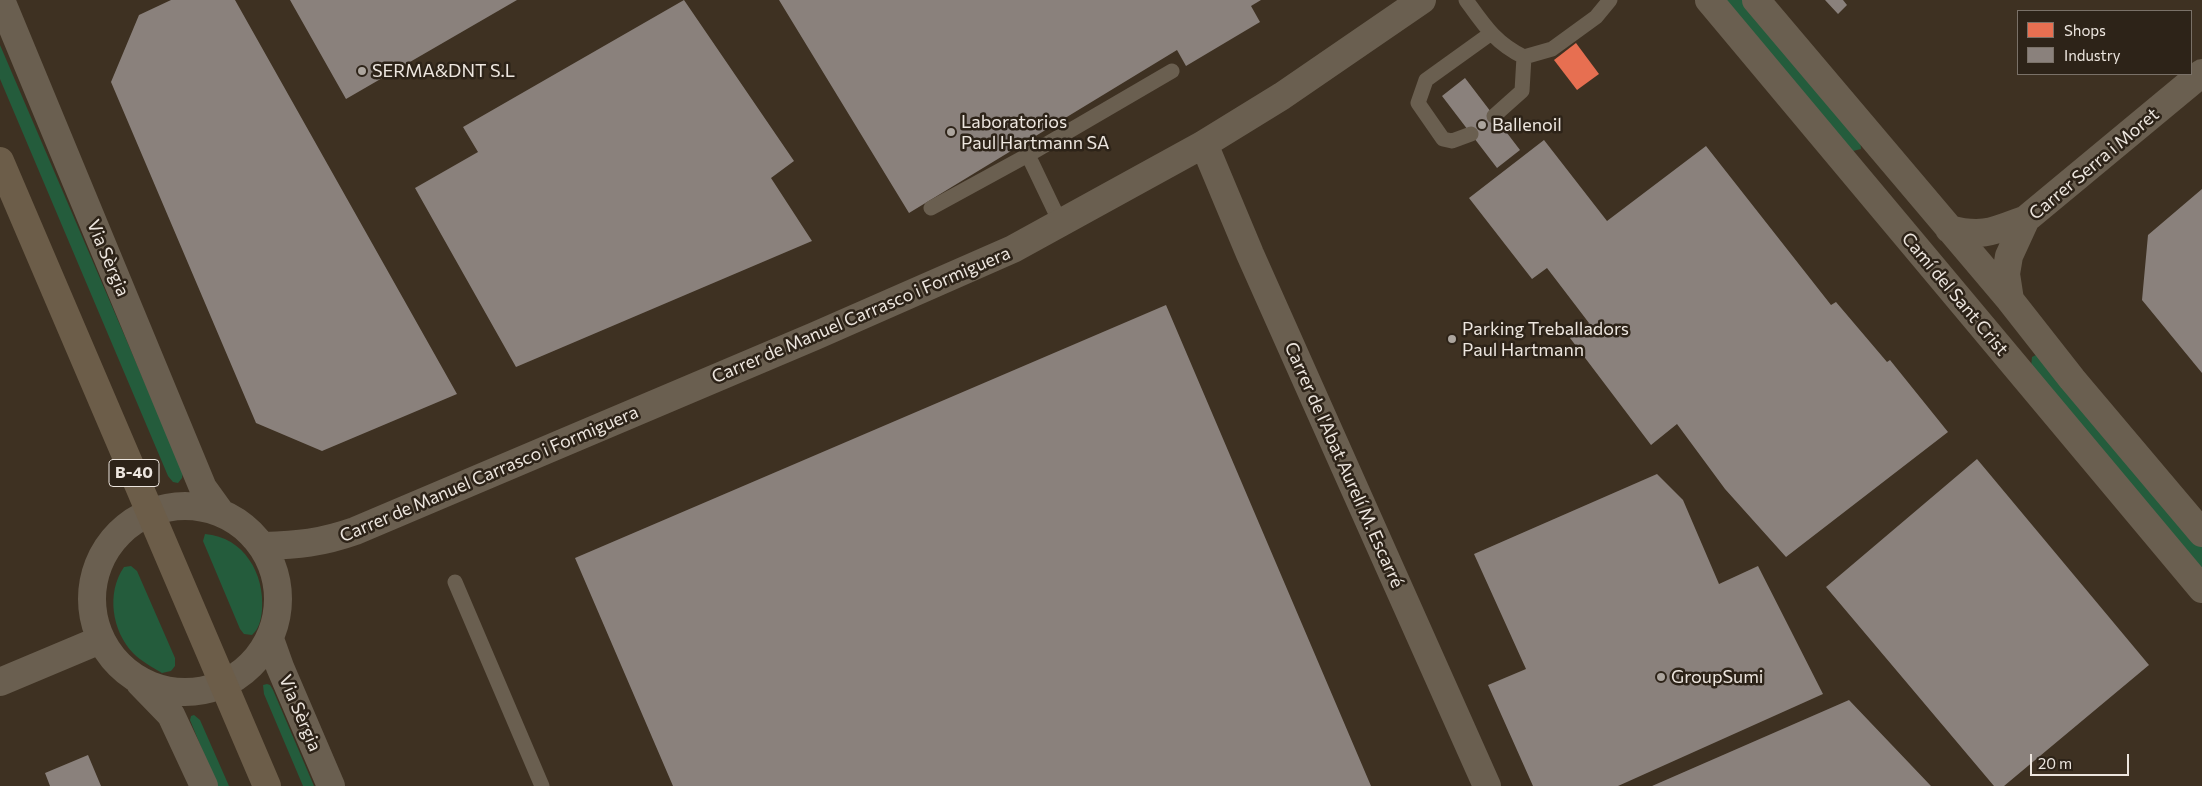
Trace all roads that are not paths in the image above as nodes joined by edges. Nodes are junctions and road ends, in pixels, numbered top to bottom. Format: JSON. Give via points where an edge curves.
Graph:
{"nodes":[{"id":1,"x":1,"y":0,"type":"edge"},
{"id":2,"x":1422,"y":0,"type":"edge"},
{"id":3,"x":1466,"y":0,"type":"edge"},
{"id":4,"x":1610,"y":0,"type":"edge"},
{"id":5,"x":1709,"y":0,"type":"edge"},
{"id":6,"x":1756,"y":0,"type":"edge"},
{"id":7,"x":1490,"y":34,"type":"junction"},
{"id":8,"x":1524,"y":57,"type":"junction"},
{"id":9,"x":1172,"y":71,"type":"dead end"},
{"id":10,"x":2202,"y":73,"type":"edge"},
{"id":11,"x":1494,"y":116,"type":"dead end"},
{"id":12,"x":1471,"y":134,"type":"dead end"},
{"id":13,"x":1204,"y":144,"type":"junction"},
{"id":14,"x":1028,"y":155,"type":"junction"},
{"id":15,"x":0,"y":161,"type":"edge"},
{"id":16,"x":930,"y":208,"type":"dead end"},
{"id":17,"x":2026,"y":219,"type":"junction"},
{"id":18,"x":1061,"y":224,"type":"junction"},
{"id":19,"x":1949,"y":229,"type":"junction"},
{"id":20,"x":2010,"y":300,"type":"junction"},
{"id":21,"x":151,"y":512,"type":"junction"},
{"id":22,"x":221,"y":513,"type":"junction"},
{"id":23,"x":2202,"y":533,"type":"edge"},
{"id":24,"x":263,"y":546,"type":"junction"},
{"id":25,"x":455,"y":582,"type":"dead end"},
{"id":26,"x":2202,"y":589,"type":"edge"},
{"id":27,"x":270,"y":639,"type":"junction"},
{"id":28,"x":100,"y":640,"type":"junction"},
{"id":29,"x":137,"y":680,"type":"junction"},
{"id":30,"x":0,"y":682,"type":"edge"},
{"id":31,"x":224,"y":685,"type":"junction"},
{"id":32,"x":204,"y":786,"type":"edge"},
{"id":33,"x":267,"y":786,"type":"edge"},
{"id":34,"x":331,"y":786,"type":"edge"},
{"id":35,"x":542,"y":786,"type":"edge"},
{"id":36,"x":1487,"y":786,"type":"edge"}],
"edges":[{"from":1,"to":22,"type":"street","name":"Via Sèrgia","via":[[203,488]]},
{"from":2,"to":13,"type":"street","name":"Carrer de Manuel Carrasco i Formiguera","via":[[1282,96]]},
{"from":3,"to":7,"type":"lane"},
{"from":4,"to":8,"type":"lane","via":[[1596,17],[1552,49]]},
{"from":5,"to":26,"type":"street","name":"Camí del Sant Crist"},
{"from":6,"to":19,"type":"street","name":"Camí del Sant Crist"},
{"from":7,"to":8,"type":"lane","via":[[1507,49]]},
{"from":7,"to":12,"type":"lane","via":[[1426,80],[1418,102],[1443,139],[1452,141]]},
{"from":8,"to":11,"type":"lane","via":[[1522,91]]},
{"from":9,"to":14,"type":"lane"},
{"from":10,"to":17,"type":"street","name":"Carrer Serra i Moret"},
{"from":13,"to":18,"type":"street","name":"Carrer de Manuel Carrasco i Formiguera"},
{"from":13,"to":36,"type":"street","name":"Carrer de l'Abat Aurelí M. Escarré"},
{"from":14,"to":16,"type":"lane"},
{"from":14,"to":18,"type":"lane"},
{"from":15,"to":21,"type":"main road","number":"B-40"},
{"from":17,"to":19,"type":"street","via":[[1989,233],[1968,234]]},
{"from":17,"to":20,"type":"street","name":"Carrer Serra i Moret","via":[[2009,256],[2006,274]]},
{"from":18,"to":24,"type":"street","name":"Carrer de Manuel Carrasco i Formiguera","via":[[1013,249],[815,336],[355,531],[326,541]]},
{"from":19,"to":20,"type":"street","name":"Camí del Sant Crist"},
{"from":20,"to":23,"type":"street","name":"Camí del Sant Crist"},
{"from":21,"to":22,"type":"street","name":"Via Sèrgia","via":[[186,506],[204,507]]},
{"from":21,"to":28,"type":"street","name":"Via Sèrgia","via":[[124,528],[101,558],[93,580],[91,610]]},
{"from":21,"to":31,"type":"main road","number":"B-40"},
{"from":22,"to":24,"type":"street","name":"Via Sèrgia","via":[[244,527]]},
{"from":24,"to":27,"type":"street","name":"Via Sèrgia","via":[[275,570],[279,605]]},
{"from":25,"to":35,"type":"lane"},
{"from":27,"to":31,"type":"street","name":"Via Sèrgia","via":[[252,666]]},
{"from":27,"to":34,"type":"street","name":"Via Sèrgia"},
{"from":28,"to":29,"type":"street","name":"Via Sèrgia","via":[[116,663]]},
{"from":28,"to":30,"type":"street"},
{"from":29,"to":31,"type":"street","name":"Via Sèrgia","via":[[158,689],[180,693],[202,692]]},
{"from":29,"to":32,"type":"street","name":"Via Sèrgia","via":[[171,715]]},
{"from":31,"to":33,"type":"main road","number":"B-40"}]}
